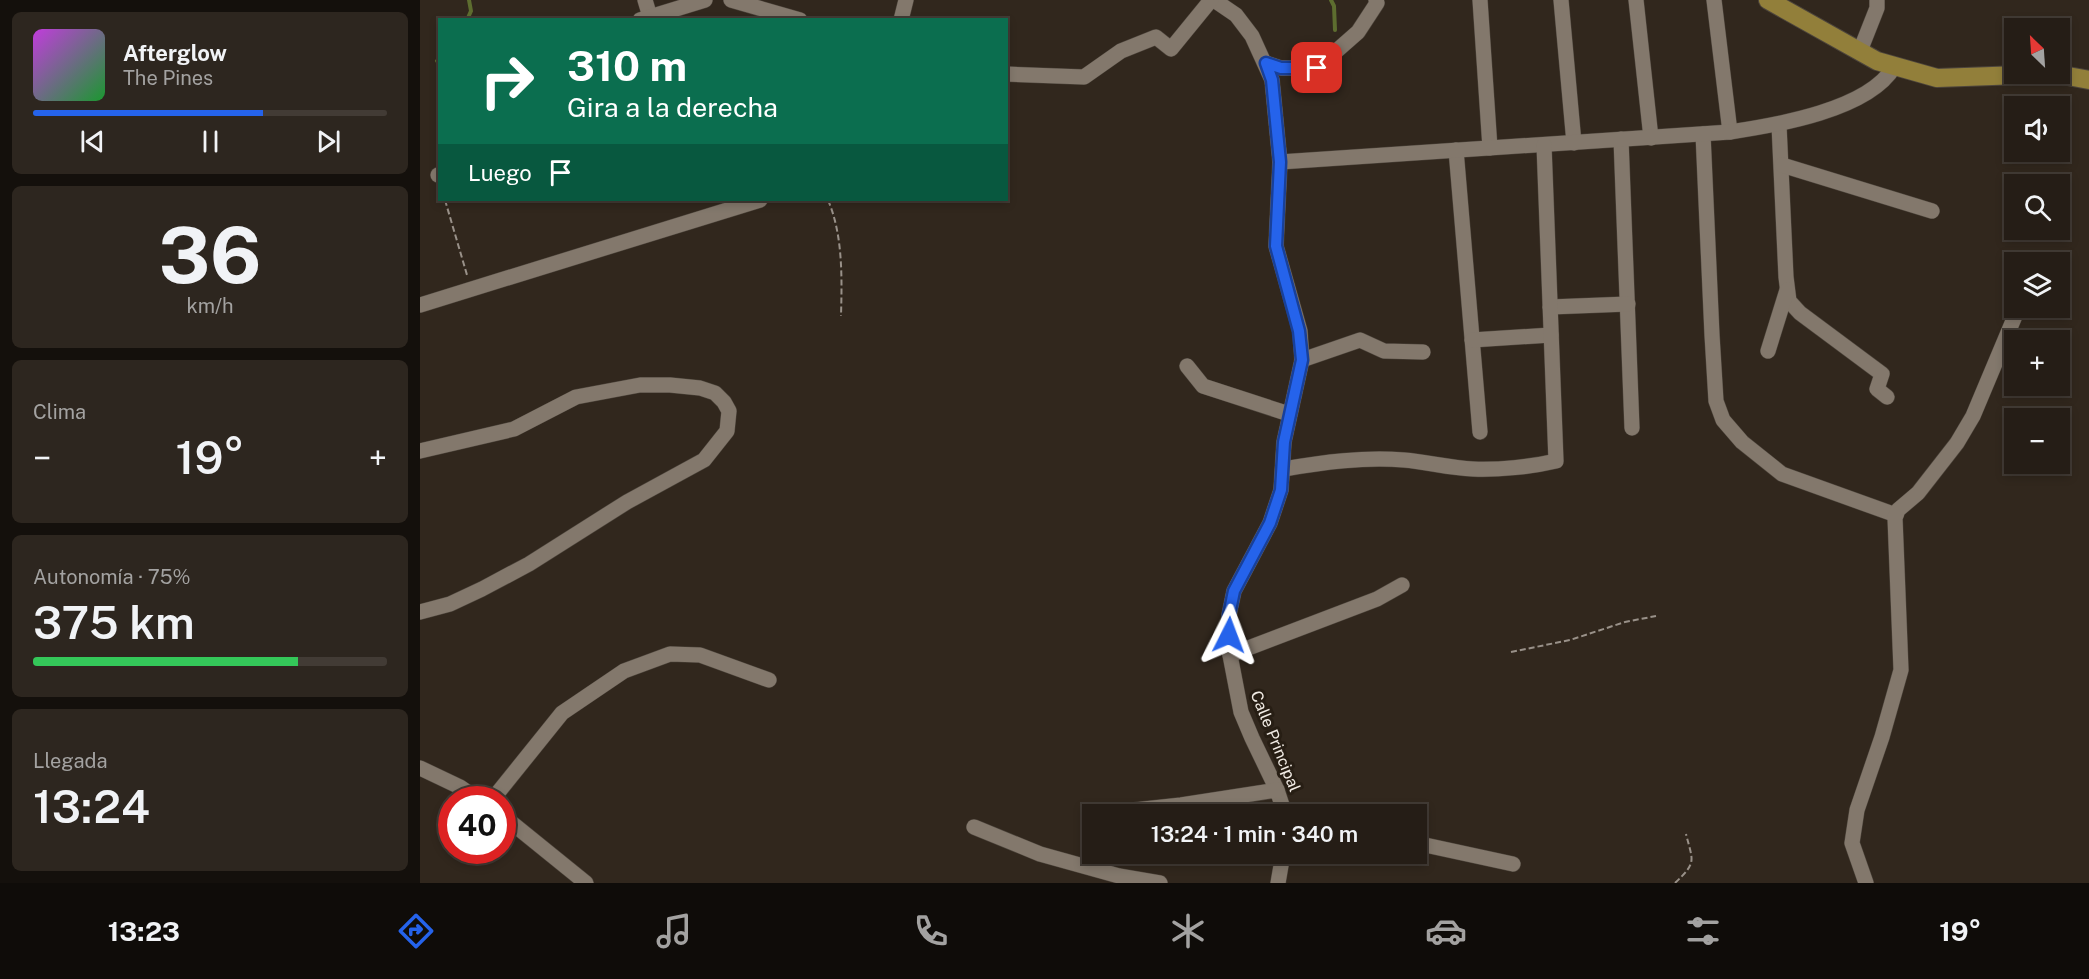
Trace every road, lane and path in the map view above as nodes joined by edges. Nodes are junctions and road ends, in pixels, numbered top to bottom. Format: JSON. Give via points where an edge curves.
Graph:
{"nodes":[{"id":1,"x":645,"y":0,"type":"edge"},
{"id":2,"x":705,"y":0,"type":"edge"},
{"id":3,"x":731,"y":0,"type":"edge"},
{"id":4,"x":906,"y":0,"type":"edge"},
{"id":5,"x":1213,"y":0,"type":"edge"},
{"id":6,"x":1376,"y":0,"type":"edge"},
{"id":7,"x":1480,"y":0,"type":"edge"},
{"id":8,"x":1561,"y":0,"type":"edge"},
{"id":9,"x":1636,"y":0,"type":"edge"},
{"id":10,"x":1714,"y":0,"type":"edge"},
{"id":11,"x":1768,"y":0,"type":"edge"},
{"id":12,"x":1876,"y":0,"type":"edge"},
{"id":13,"x":647,"y":18,"type":"edge"},
{"id":14,"x":650,"y":18,"type":"edge"},
{"id":15,"x":793,"y":18,"type":"edge"},
{"id":16,"x":902,"y":18,"type":"edge"},
{"id":17,"x":1860,"y":51,"type":"junction"},
{"id":18,"x":1266,"y":63,"type":"junction"},
{"id":19,"x":1894,"y":67,"type":"junction"},
{"id":20,"x":1008,"y":74,"type":"edge"},
{"id":21,"x":2004,"y":76,"type":"edge"},
{"id":22,"x":2070,"y":76,"type":"edge"},
{"id":23,"x":2089,"y":80,"type":"edge"},
{"id":24,"x":1779,"y":125,"type":"junction"},
{"id":25,"x":1730,"y":132,"type":"junction"},
{"id":26,"x":1703,"y":134,"type":"junction"},
{"id":27,"x":1651,"y":138,"type":"junction"},
{"id":28,"x":1621,"y":139,"type":"junction"},
{"id":29,"x":1574,"y":143,"type":"junction"},
{"id":30,"x":1544,"y":145,"type":"junction"},
{"id":31,"x":1490,"y":148,"type":"junction"},
{"id":32,"x":1456,"y":150,"type":"junction"},
{"id":33,"x":1280,"y":162,"type":"junction"},
{"id":34,"x":1782,"y":165,"type":"junction"},
{"id":35,"x":445,"y":201,"type":"edge"},
{"id":36,"x":753,"y":201,"type":"edge"},
{"id":37,"x":828,"y":201,"type":"edge"},
{"id":38,"x":712,"y":207,"type":"edge"},
{"id":39,"x":1932,"y":211,"type":"dead end"},
{"id":40,"x":472,"y":289,"type":"junction"},
{"id":41,"x":1787,"y":290,"type":"junction"},
{"id":42,"x":1628,"y":304,"type":"junction"},
{"id":43,"x":420,"y":305,"type":"edge"},
{"id":44,"x":1550,"y":307,"type":"junction"},
{"id":45,"x":841,"y":316,"type":"dead end"},
{"id":46,"x":2014,"y":318,"type":"edge"},
{"id":47,"x":1551,"y":335,"type":"junction"},
{"id":48,"x":1472,"y":340,"type":"junction"},
{"id":49,"x":1768,"y":351,"type":"dead end"},
{"id":50,"x":1423,"y":352,"type":"dead end"},
{"id":51,"x":1302,"y":360,"type":"junction"},
{"id":52,"x":1187,"y":366,"type":"dead end"},
{"id":53,"x":1887,"y":397,"type":"dead end"},
{"id":54,"x":1289,"y":414,"type":"junction"},
{"id":55,"x":1632,"y":428,"type":"dead end"},
{"id":56,"x":1480,"y":432,"type":"dead end"},
{"id":57,"x":420,"y":451,"type":"edge"},
{"id":58,"x":1284,"y":469,"type":"junction"},
{"id":59,"x":1896,"y":515,"type":"junction"},
{"id":60,"x":1402,"y":585,"type":"dead end"},
{"id":61,"x":420,"y":612,"type":"edge"},
{"id":62,"x":1656,"y":616,"type":"dead end"},
{"id":63,"x":1511,"y":652,"type":"dead end"},
{"id":64,"x":1230,"y":656,"type":"junction"},
{"id":65,"x":769,"y":680,"type":"dead end"},
{"id":66,"x":420,"y":768,"type":"edge"},
{"id":67,"x":458,"y":786,"type":"edge"},
{"id":68,"x":503,"y":786,"type":"edge"},
{"id":69,"x":1277,"y":790,"type":"junction"},
{"id":70,"x":1186,"y":804,"type":"edge"},
{"id":71,"x":1282,"y":804,"type":"edge"},
{"id":72,"x":516,"y":826,"type":"edge"},
{"id":73,"x":974,"y":827,"type":"dead end"},
{"id":74,"x":1686,"y":834,"type":"dead end"},
{"id":75,"x":1427,"y":845,"type":"edge"},
{"id":76,"x":1281,"y":864,"type":"edge"},
{"id":77,"x":1513,"y":864,"type":"dead end"},
{"id":78,"x":586,"y":883,"type":"edge"},
{"id":79,"x":1160,"y":883,"type":"edge"},
{"id":80,"x":1278,"y":883,"type":"edge"},
{"id":81,"x":1675,"y":883,"type":"edge"},
{"id":82,"x":1866,"y":883,"type":"edge"}],
"edges":[{"from":1,"to":13,"type":"street"},
{"from":2,"to":14,"type":"street"},
{"from":3,"to":15,"type":"street"},
{"from":4,"to":16,"type":"street"},
{"from":5,"to":18,"type":"street","name":"Calle Principal","via":[[1236,15]]},
{"from":5,"to":20,"type":"street","via":[[1171,49],[1156,37],[1121,51],[1084,77]]},
{"from":6,"to":18,"type":"street","via":[[1358,32],[1317,68],[1281,68]]},
{"from":7,"to":31,"type":"street"},
{"from":8,"to":29,"type":"street"},
{"from":9,"to":27,"type":"street"},
{"from":10,"to":25,"type":"street"},
{"from":11,"to":17,"type":"main road"},
{"from":12,"to":17,"type":"street","via":[[1877,8]]},
{"from":17,"to":19,"type":"main road"},
{"from":18,"to":33,"type":"street","name":"Calle Principal","via":[[1272,80]]},
{"from":19,"to":21,"type":"main road","via":[[1937,78]]},
{"from":19,"to":24,"type":"street","via":[[1875,88],[1833,108]]},
{"from":22,"to":23,"type":"main road"},
{"from":24,"to":25,"type":"street"},
{"from":24,"to":34,"type":"street"},
{"from":25,"to":26,"type":"street"},
{"from":26,"to":27,"type":"street"},
{"from":26,"to":59,"type":"street","via":[[1716,401],[1723,420],[1742,442],[1782,474]]},
{"from":27,"to":28,"type":"street"},
{"from":28,"to":29,"type":"street"},
{"from":28,"to":42,"type":"street"},
{"from":29,"to":30,"type":"street"},
{"from":30,"to":31,"type":"street"},
{"from":30,"to":44,"type":"street"},
{"from":31,"to":32,"type":"street"},
{"from":32,"to":33,"type":"street"},
{"from":32,"to":48,"type":"street"},
{"from":33,"to":51,"type":"street","name":"Calle Principal","via":[[1276,246],[1299,331]]},
{"from":34,"to":39,"type":"street"},
{"from":34,"to":41,"type":"street"},
{"from":35,"to":40,"type":"path"},
{"from":36,"to":38,"type":"street"},
{"from":37,"to":45,"type":"path","via":[[838,235]]},
{"from":38,"to":40,"type":"street"},
{"from":40,"to":43,"type":"street"},
{"from":41,"to":49,"type":"street"},
{"from":41,"to":53,"type":"street","via":[[1789,301],[1800,314],[1882,374],[1877,389]]},
{"from":42,"to":44,"type":"street"},
{"from":42,"to":55,"type":"street"},
{"from":44,"to":47,"type":"street"},
{"from":46,"to":59,"type":"street","via":[[1973,416],[1957,443]]},
{"from":47,"to":48,"type":"street"},
{"from":47,"to":58,"type":"street","via":[[1556,460],[1473,469],[1361,459]]},
{"from":48,"to":56,"type":"street"},
{"from":50,"to":51,"type":"street","via":[[1384,351],[1360,340]]},
{"from":51,"to":54,"type":"street","name":"Calle Principal"},
{"from":52,"to":54,"type":"street","via":[[1203,386]]},
{"from":54,"to":58,"type":"street","name":"Calle Principal"},
{"from":57,"to":61,"type":"street","via":[[514,429],[576,397],[640,386],[700,388],[715,393],[729,411],[727,431],[704,460],[627,502],[529,564],[450,604]]},
{"from":58,"to":64,"type":"street","name":"Calle Principal","via":[[1270,523],[1234,591],[1229,615]]},
{"from":59,"to":82,"type":"street","via":[[1901,670],[1857,810],[1852,843]]},
{"from":60,"to":64,"type":"street","via":[[1377,599]]},
{"from":62,"to":63,"type":"path"},
{"from":64,"to":69,"type":"street","name":"Calle Principal","via":[[1241,712]]},
{"from":65,"to":68,"type":"street","via":[[700,656],[670,654],[624,671],[562,713]]},
{"from":66,"to":67,"type":"street"},
{"from":69,"to":70,"type":"street"},
{"from":69,"to":71,"type":"street","name":"Calle Principal"},
{"from":72,"to":78,"type":"street"},
{"from":73,"to":79,"type":"street","via":[[1040,854]]},
{"from":74,"to":81,"type":"path","via":[[1693,860],[1690,869]]},
{"from":75,"to":77,"type":"street"},
{"from":76,"to":80,"type":"street"}]}
